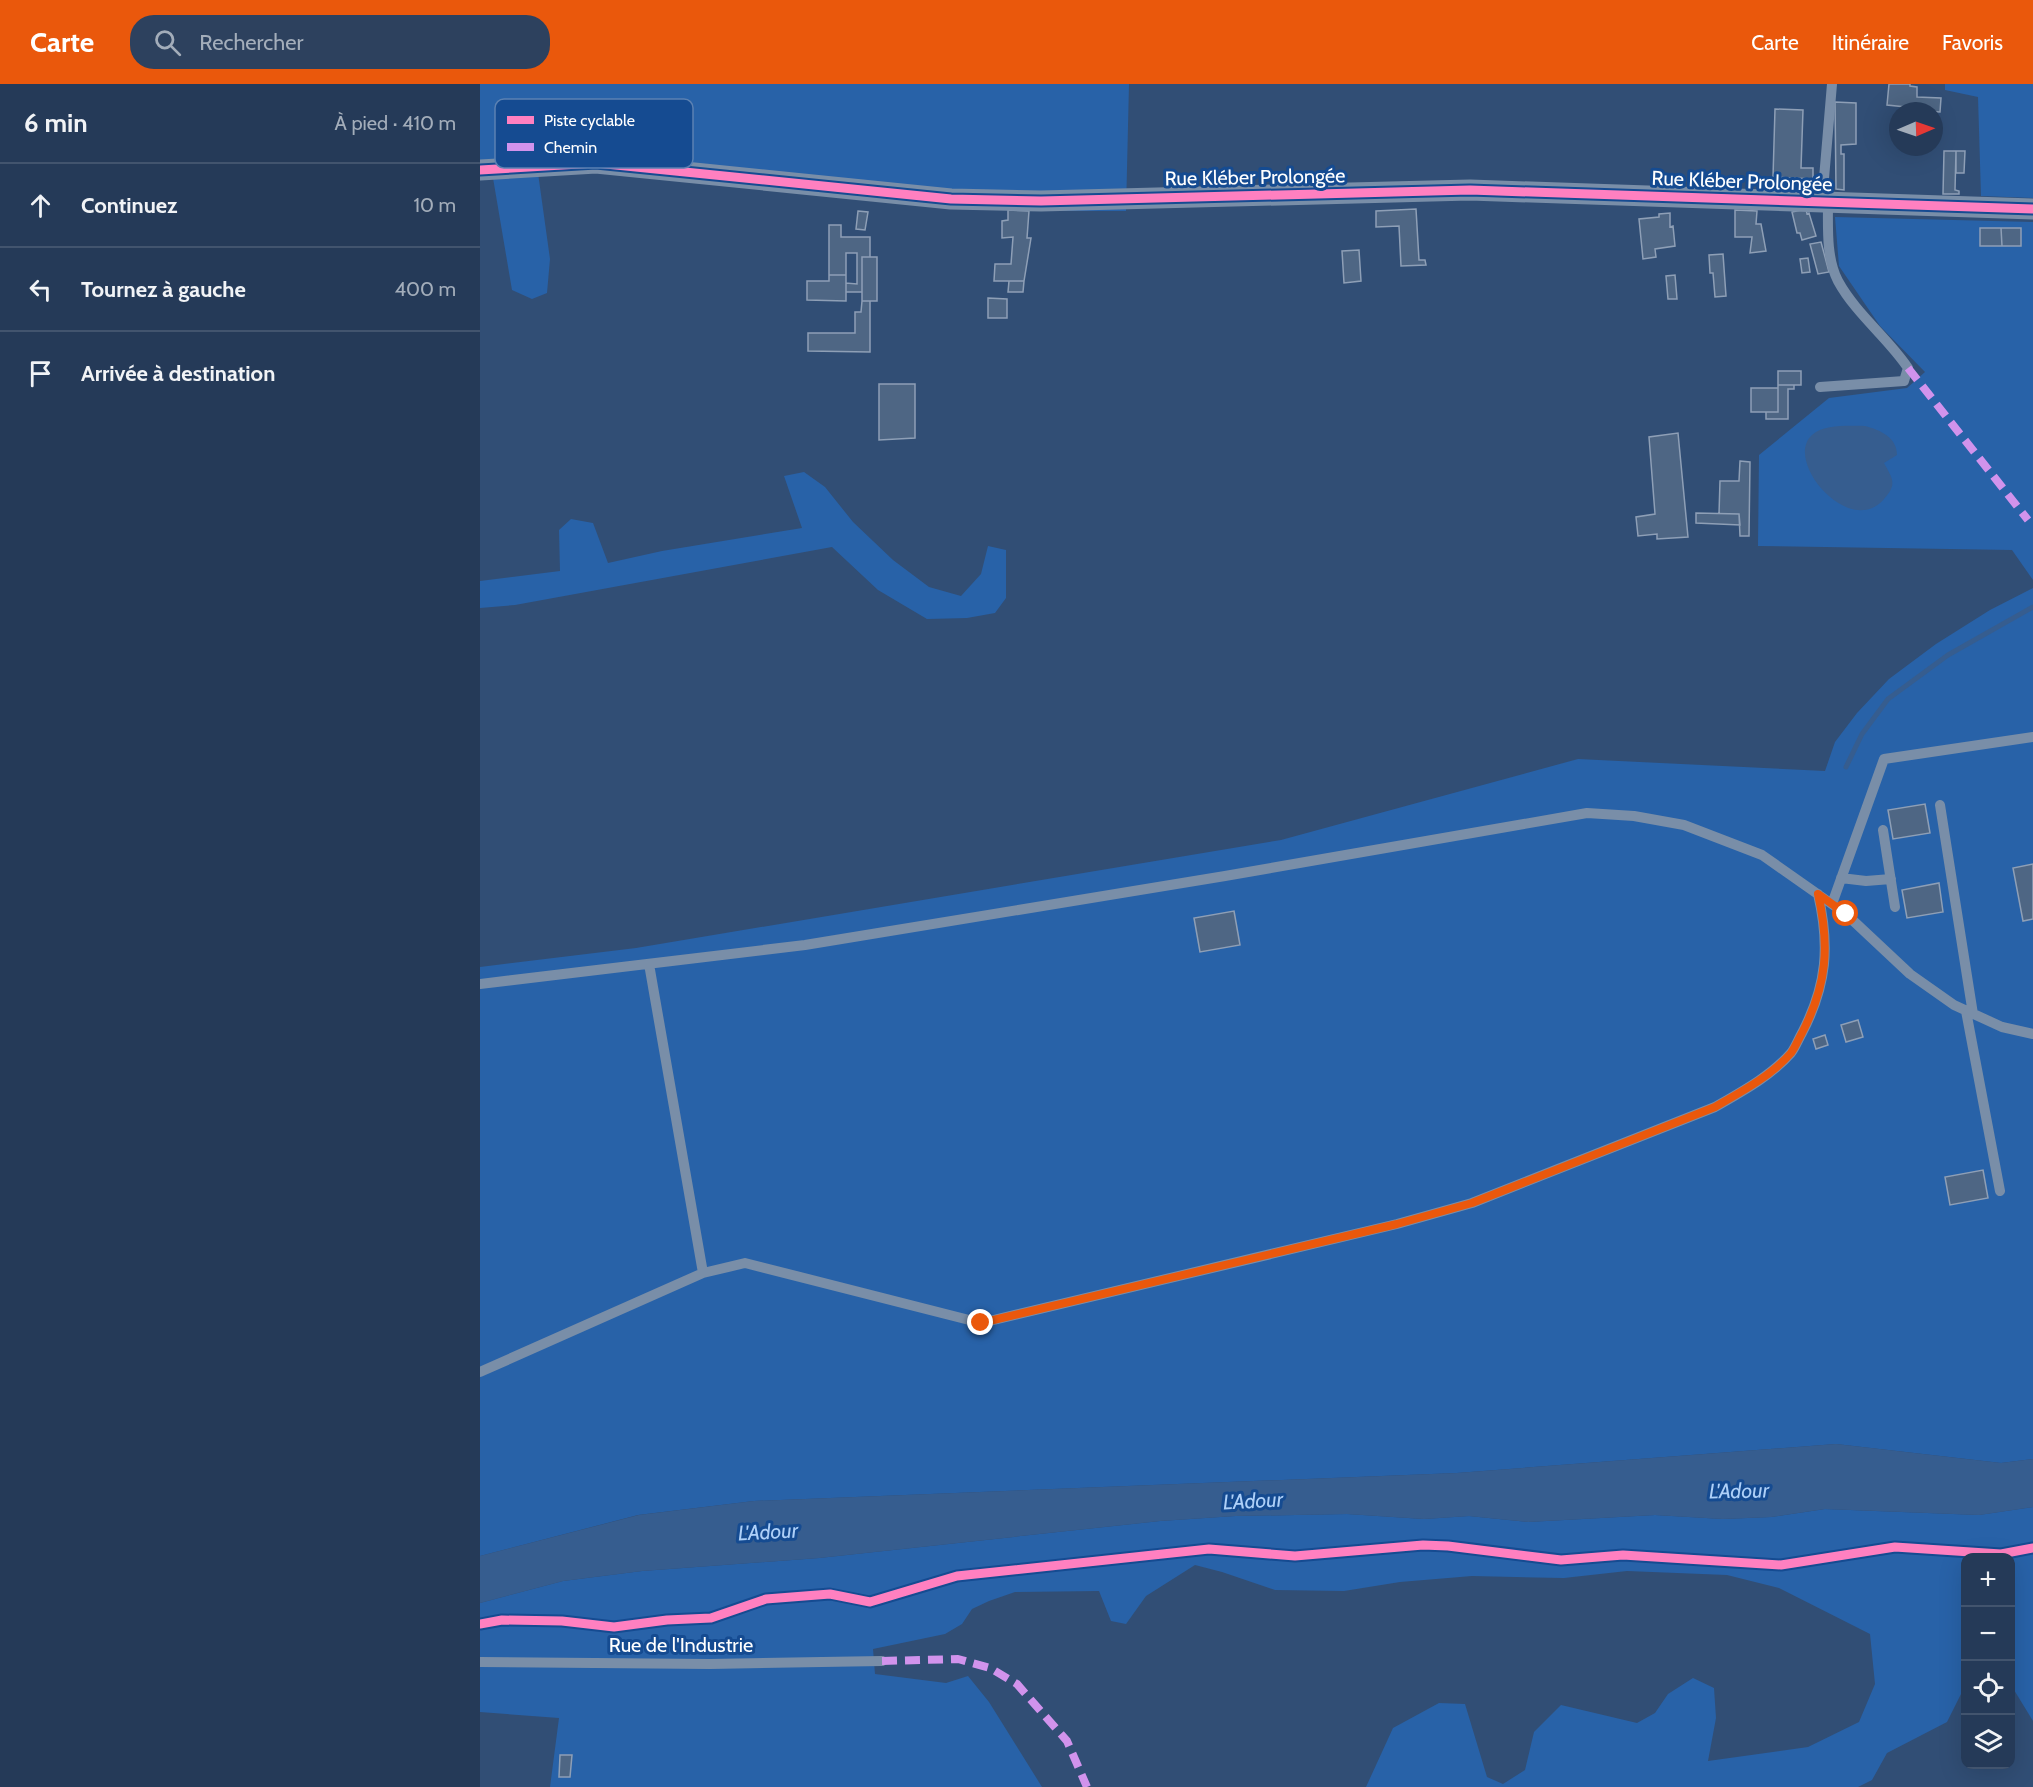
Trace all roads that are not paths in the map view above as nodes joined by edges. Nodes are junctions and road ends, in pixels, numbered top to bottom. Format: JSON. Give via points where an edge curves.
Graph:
{"nodes":[{"id":1,"x":1832,"y":84,"type":"edge"},
{"id":2,"x":513,"y":168,"type":"edge"},
{"id":3,"x":645,"y":168,"type":"edge"},
{"id":4,"x":480,"y":170,"type":"edge"},
{"id":5,"x":1825,"y":202,"type":"junction"},
{"id":6,"x":2033,"y":209,"type":"edge"},
{"id":7,"x":1820,"y":387,"type":"dead end"},
{"id":8,"x":2033,"y":737,"type":"edge"},
{"id":9,"x":1940,"y":805,"type":"dead end"},
{"id":10,"x":1883,"y":830,"type":"dead end"},
{"id":11,"x":1841,"y":878,"type":"junction"},
{"id":12,"x":1891,"y":879,"type":"junction"},
{"id":13,"x":1818,"y":894,"type":"junction"},
{"id":14,"x":1832,"y":904,"type":"junction"},
{"id":15,"x":1895,"y":907,"type":"dead end"},
{"id":16,"x":649,"y":964,"type":"junction"},
{"id":17,"x":480,"y":984,"type":"edge"},
{"id":18,"x":1970,"y":1012,"type":"junction"},
{"id":19,"x":2033,"y":1034,"type":"edge"},
{"id":20,"x":2000,"y":1191,"type":"dead end"},
{"id":21,"x":703,"y":1273,"type":"junction"},
{"id":22,"x":480,"y":1372,"type":"edge"},
{"id":23,"x":882,"y":1661,"type":"dead end"},
{"id":24,"x":480,"y":1662,"type":"edge"}],
"edges":[{"from":1,"to":5,"type":"lane"},
{"from":2,"to":4,"type":"street","name":"Rue Kléber Prolongée"},
{"from":3,"to":5,"type":"street","name":"Rue Kléber Prolongée","via":[[951,199],[1041,201],[1470,190]]},
{"from":5,"to":6,"type":"street","name":"Rue Kléber Prolongée"},
{"from":5,"to":7,"type":"lane","via":[[1829,246],[1838,280],[1908,369],[1904,381]]},
{"from":8,"to":11,"type":"lane","via":[[1884,759]]},
{"from":9,"to":18,"type":"lane"},
{"from":10,"to":12,"type":"lane"},
{"from":11,"to":12,"type":"lane"},
{"from":11,"to":14,"type":"lane"},
{"from":12,"to":15,"type":"lane"},
{"from":13,"to":14,"type":"lane"},
{"from":13,"to":16,"type":"lane","via":[[1762,855],[1683,825],[1587,813],[805,945]]},
{"from":13,"to":21,"type":"lane","via":[[1825,925],[1824,975],[1808,1021],[1791,1053],[1743,1091],[1715,1107],[1472,1203],[981,1323],[746,1263]]},
{"from":14,"to":18,"type":"lane","via":[[1910,974]]},
{"from":16,"to":17,"type":"lane"},
{"from":16,"to":21,"type":"lane"},
{"from":18,"to":19,"type":"lane","via":[[2002,1028]]},
{"from":18,"to":20,"type":"lane"},
{"from":21,"to":22,"type":"lane"},
{"from":23,"to":24,"type":"lane","name":"Rue de l'Industrie"}]}
